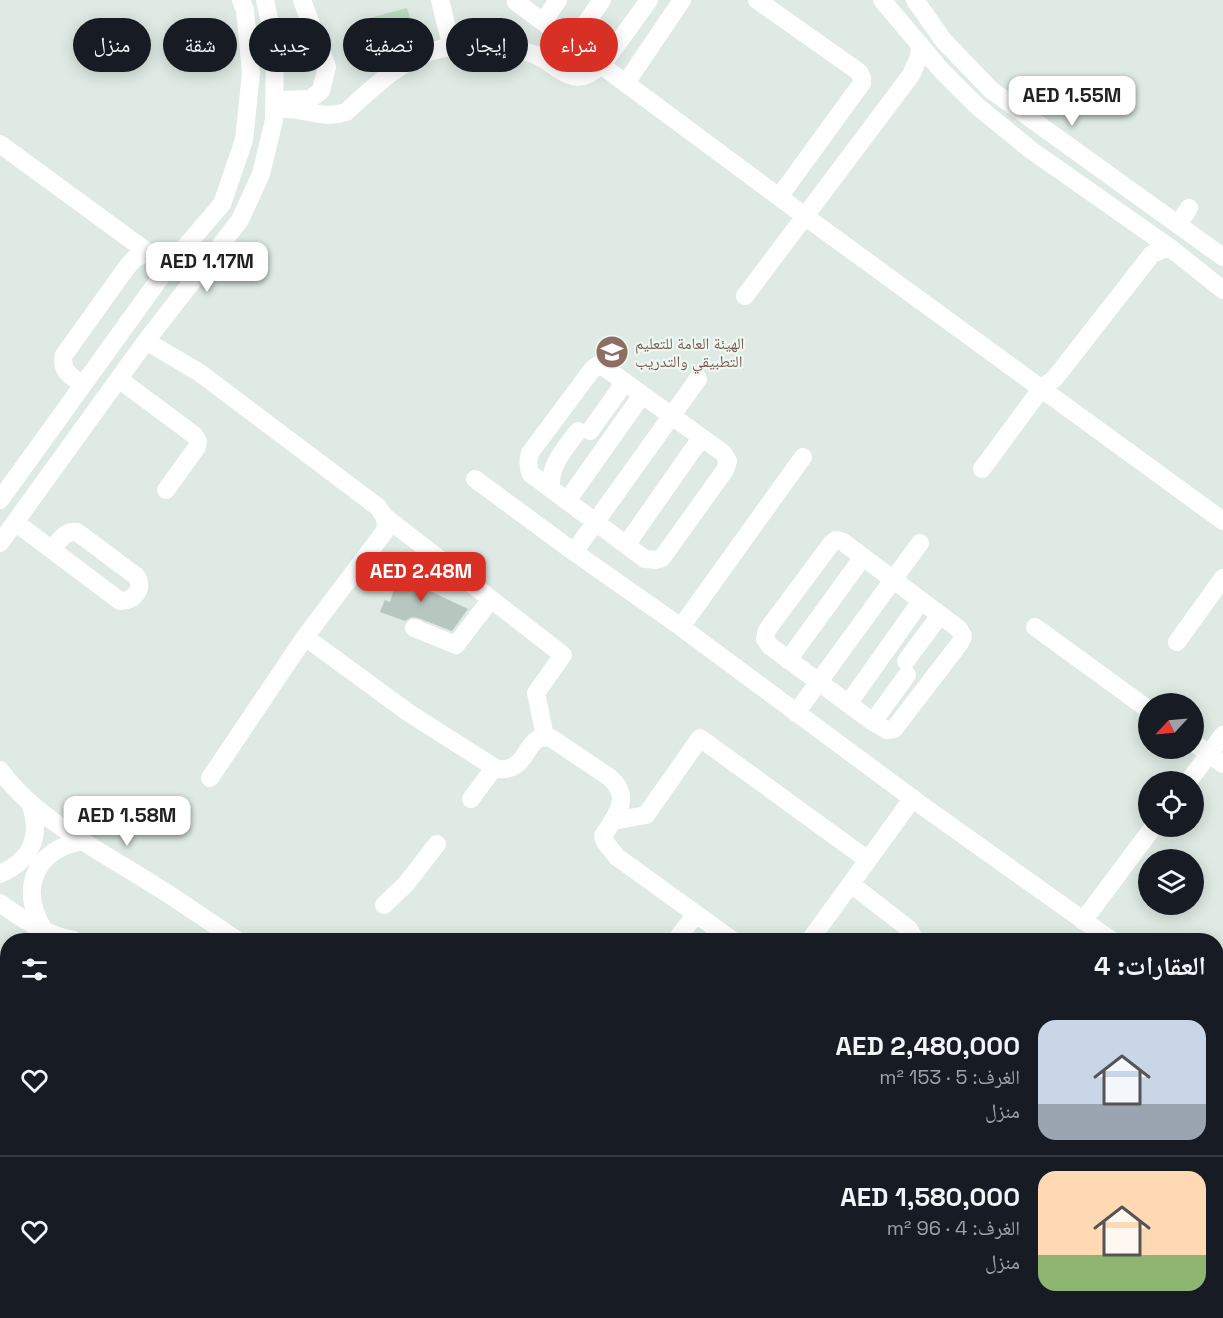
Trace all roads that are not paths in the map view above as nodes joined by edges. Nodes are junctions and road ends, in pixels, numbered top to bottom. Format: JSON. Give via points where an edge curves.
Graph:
{"nodes":[{"id":1,"x":241,"y":0,"type":"edge"},
{"id":2,"x":265,"y":0,"type":"edge"},
{"id":3,"x":302,"y":0,"type":"edge"},
{"id":4,"x":440,"y":0,"type":"edge"},
{"id":5,"x":516,"y":0,"type":"edge"},
{"id":6,"x":558,"y":0,"type":"edge"},
{"id":7,"x":602,"y":0,"type":"edge"},
{"id":8,"x":650,"y":0,"type":"edge"},
{"id":9,"x":682,"y":0,"type":"edge"},
{"id":10,"x":757,"y":0,"type":"edge"},
{"id":11,"x":882,"y":0,"type":"edge"},
{"id":12,"x":915,"y":0,"type":"edge"},
{"id":13,"x":931,"y":0,"type":"edge"},
{"id":14,"x":546,"y":18,"type":"edge"},
{"id":15,"x":589,"y":18,"type":"edge"},
{"id":16,"x":540,"y":20,"type":"edge"},
{"id":17,"x":446,"y":24,"type":"edge"},
{"id":18,"x":943,"y":40,"type":"junction"},
{"id":19,"x":618,"y":43,"type":"edge"},
{"id":20,"x":920,"y":44,"type":"junction"},
{"id":21,"x":446,"y":49,"type":"edge"},
{"id":22,"x":941,"y":70,"type":"junction"},
{"id":23,"x":565,"y":72,"type":"edge"},
{"id":24,"x":593,"y":72,"type":"edge"},
{"id":25,"x":611,"y":72,"type":"edge"},
{"id":26,"x":626,"y":83,"type":"junction"},
{"id":27,"x":991,"y":90,"type":"junction"},
{"id":28,"x":321,"y":91,"type":"junction"},
{"id":29,"x":274,"y":104,"type":"junction"},
{"id":30,"x":977,"y":106,"type":"junction"},
{"id":31,"x":337,"y":115,"type":"junction"},
{"id":32,"x":1028,"y":117,"type":"junction"},
{"id":33,"x":1013,"y":136,"type":"junction"},
{"id":34,"x":0,"y":144,"type":"edge"},
{"id":35,"x":779,"y":197,"type":"junction"},
{"id":36,"x":1189,"y":208,"type":"dead end"},
{"id":37,"x":807,"y":218,"type":"junction"},
{"id":38,"x":1178,"y":225,"type":"junction"},
{"id":39,"x":1146,"y":231,"type":"junction"},
{"id":40,"x":1169,"y":247,"type":"junction"},
{"id":41,"x":148,"y":252,"type":"junction"},
{"id":42,"x":1223,"y":257,"type":"edge"},
{"id":43,"x":168,"y":267,"type":"junction"},
{"id":44,"x":149,"y":278,"type":"dead end"},
{"id":45,"x":1223,"y":290,"type":"edge"},
{"id":46,"x":747,"y":298,"type":"dead end"},
{"id":47,"x":146,"y":341,"type":"junction"},
{"id":48,"x":114,"y":343,"type":"junction"},
{"id":49,"x":698,"y":379,"type":"dead end"},
{"id":50,"x":120,"y":381,"type":"junction"},
{"id":51,"x":625,"y":382,"type":"junction"},
{"id":52,"x":83,"y":385,"type":"junction"},
{"id":53,"x":1041,"y":389,"type":"junction"},
{"id":54,"x":642,"y":395,"type":"junction"},
{"id":55,"x":672,"y":416,"type":"junction"},
{"id":56,"x":701,"y":438,"type":"junction"},
{"id":57,"x":803,"y":456,"type":"dead end"},
{"id":58,"x":23,"y":468,"type":"junction"},
{"id":59,"x":982,"y":470,"type":"dead end"},
{"id":60,"x":475,"y":479,"type":"dead end"},
{"id":61,"x":0,"y":481,"type":"edge"},
{"id":62,"x":551,"y":489,"type":"junction"},
{"id":63,"x":166,"y":490,"type":"dead end"},
{"id":64,"x":0,"y":500,"type":"edge"},
{"id":65,"x":567,"y":501,"type":"junction"},
{"id":66,"x":384,"y":516,"type":"junction"},
{"id":67,"x":1223,"y":521,"type":"edge"},
{"id":68,"x":15,"y":522,"type":"junction"},
{"id":69,"x":596,"y":522,"type":"junction"},
{"id":70,"x":0,"y":543,"type":"edge"},
{"id":71,"x":920,"y":543,"type":"dead end"},
{"id":72,"x":626,"y":545,"type":"junction"},
{"id":73,"x":52,"y":550,"type":"junction"},
{"id":74,"x":574,"y":552,"type":"junction"},
{"id":75,"x":863,"y":557,"type":"junction"},
{"id":76,"x":1223,"y":578,"type":"edge"},
{"id":77,"x":893,"y":580,"type":"junction"},
{"id":78,"x":491,"y":599,"type":"junction"},
{"id":79,"x":921,"y":601,"type":"junction"},
{"id":80,"x":940,"y":615,"type":"junction"},
{"id":81,"x":681,"y":627,"type":"junction"},
{"id":82,"x":1035,"y":627,"type":"dead end"},
{"id":83,"x":414,"y":628,"type":"dead end"},
{"id":84,"x":305,"y":637,"type":"junction"},
{"id":85,"x":1177,"y":642,"type":"dead end"},
{"id":86,"x":788,"y":660,"type":"junction"},
{"id":87,"x":818,"y":682,"type":"junction"},
{"id":88,"x":1138,"y":702,"type":"edge"},
{"id":89,"x":848,"y":704,"type":"junction"},
{"id":90,"x":796,"y":713,"type":"junction"},
{"id":91,"x":873,"y":722,"type":"junction"},
{"id":92,"x":1223,"y":735,"type":"edge"},
{"id":93,"x":545,"y":736,"type":"junction"},
{"id":94,"x":1209,"y":754,"type":"edge"},
{"id":95,"x":494,"y":768,"type":"junction"},
{"id":96,"x":0,"y":770,"type":"edge"},
{"id":97,"x":1196,"y":771,"type":"edge"},
{"id":98,"x":210,"y":778,"type":"dead end"},
{"id":99,"x":913,"y":798,"type":"junction"},
{"id":100,"x":471,"y":799,"type":"dead end"},
{"id":101,"x":30,"y":803,"type":"junction"},
{"id":102,"x":613,"y":821,"type":"junction"},
{"id":103,"x":1146,"y":837,"type":"edge"},
{"id":104,"x":83,"y":841,"type":"junction"},
{"id":105,"x":437,"y":844,"type":"dead end"},
{"id":106,"x":868,"y":860,"type":"junction"},
{"id":107,"x":0,"y":874,"type":"edge"},
{"id":108,"x":851,"y":884,"type":"junction"},
{"id":109,"x":0,"y":903,"type":"edge"},
{"id":110,"x":384,"y":904,"type":"dead end"},
{"id":111,"x":696,"y":914,"type":"junction"},
{"id":112,"x":1083,"y":921,"type":"junction"},
{"id":113,"x":44,"y":930,"type":"junction"},
{"id":114,"x":53,"y":933,"type":"edge"},
{"id":115,"x":227,"y":933,"type":"edge"},
{"id":116,"x":681,"y":933,"type":"edge"},
{"id":117,"x":722,"y":933,"type":"edge"},
{"id":118,"x":815,"y":933,"type":"edge"},
{"id":119,"x":911,"y":933,"type":"edge"},
{"id":120,"x":1101,"y":933,"type":"edge"}],
"edges":[{"from":1,"to":43,"type":"street","via":[[251,74],[244,140],[222,204]]},
{"from":2,"to":29,"type":"street","via":[[275,47]]},
{"from":3,"to":28,"type":"street","via":[[327,67]]},
{"from":4,"to":17,"type":"street"},
{"from":5,"to":16,"type":"street"},
{"from":6,"to":14,"type":"street"},
{"from":7,"to":15,"type":"street"},
{"from":8,"to":19,"type":"street"},
{"from":9,"to":26,"type":"street"},
{"from":10,"to":35,"type":"street","via":[[859,72],[862,78]]},
{"from":11,"to":20,"type":"street"},
{"from":12,"to":18,"type":"street"},
{"from":13,"to":18,"type":"street"},
{"from":18,"to":27,"type":"street"},
{"from":20,"to":22,"type":"street"},
{"from":20,"to":37,"type":"street","via":[[911,75]]},
{"from":21,"to":31,"type":"street","via":[[432,51],[394,69],[346,112]]},
{"from":22,"to":30,"type":"street"},
{"from":22,"to":37,"type":"street","via":[[917,79]]},
{"from":23,"to":24,"type":"street","via":[[572,76]]},
{"from":25,"to":26,"type":"street"},
{"from":26,"to":35,"type":"street"},
{"from":27,"to":30,"type":"street"},
{"from":27,"to":32,"type":"street"},
{"from":28,"to":29,"type":"street","via":[[310,99]]},
{"from":28,"to":31,"type":"street"},
{"from":29,"to":31,"type":"street","via":[[324,116]]},
{"from":29,"to":47,"type":"street","via":[[261,174],[240,220]]},
{"from":30,"to":33,"type":"street"},
{"from":32,"to":33,"type":"street"},
{"from":32,"to":38,"type":"street"},
{"from":33,"to":39,"type":"street"},
{"from":34,"to":41,"type":"street"},
{"from":35,"to":37,"type":"street"},
{"from":36,"to":38,"type":"street"},
{"from":37,"to":46,"type":"street"},
{"from":37,"to":53,"type":"street"},
{"from":38,"to":42,"type":"street"},
{"from":39,"to":40,"type":"street"},
{"from":39,"to":53,"type":"street","via":[[1145,248],[1048,372]]},
{"from":40,"to":45,"type":"street"},
{"from":40,"to":53,"type":"street","via":[[1152,254],[1055,378]]},
{"from":41,"to":43,"type":"street"},
{"from":41,"to":52,"type":"street","via":[[127,267],[64,355],[65,370]]},
{"from":43,"to":48,"type":"street"},
{"from":44,"to":48,"type":"street","via":[[118,321]]},
{"from":47,"to":50,"type":"street"},
{"from":47,"to":66,"type":"street","via":[[200,373],[378,507]]},
{"from":48,"to":52,"type":"street"},
{"from":49,"to":55,"type":"street"},
{"from":50,"to":63,"type":"street","via":[[198,441]]},
{"from":50,"to":68,"type":"street"},
{"from":51,"to":54,"type":"street"},
{"from":51,"to":62,"type":"street","via":[[553,466]]},
{"from":51,"to":62,"type":"street","via":[[604,367],[593,368],[530,453],[527,463],[531,474]]},
{"from":52,"to":58,"type":"street"},
{"from":53,"to":59,"type":"street"},
{"from":53,"to":67,"type":"street"},
{"from":54,"to":55,"type":"street"},
{"from":54,"to":65,"type":"street"},
{"from":55,"to":56,"type":"street"},
{"from":55,"to":69,"type":"street"},
{"from":56,"to":72,"type":"street"},
{"from":56,"to":72,"type":"street","via":[[727,457],[728,466],[662,558],[645,559]]},
{"from":57,"to":81,"type":"street"},
{"from":58,"to":61,"type":"street"},
{"from":58,"to":64,"type":"street"},
{"from":60,"to":74,"type":"street"},
{"from":62,"to":65,"type":"street"},
{"from":65,"to":69,"type":"street"},
{"from":66,"to":78,"type":"street"},
{"from":66,"to":84,"type":"street","via":[[385,531]]},
{"from":68,"to":70,"type":"street"},
{"from":68,"to":73,"type":"street"},
{"from":69,"to":72,"type":"street"},
{"from":69,"to":74,"type":"street"},
{"from":71,"to":77,"type":"street"},
{"from":73,"to":73,"type":"street","via":[[120,601],[132,599],[140,586],[136,576],[77,532],[65,534]]},
{"from":74,"to":81,"type":"street"},
{"from":75,"to":77,"type":"street"},
{"from":75,"to":86,"type":"street"},
{"from":75,"to":86,"type":"street","via":[[840,540],[833,541],[767,630],[767,643]]},
{"from":76,"to":85,"type":"street"},
{"from":77,"to":79,"type":"street"},
{"from":77,"to":87,"type":"street"},
{"from":78,"to":83,"type":"street","via":[[456,645]]},
{"from":78,"to":93,"type":"street","via":[[563,655],[536,693]]},
{"from":79,"to":80,"type":"street"},
{"from":79,"to":89,"type":"street"},
{"from":80,"to":91,"type":"street"},
{"from":80,"to":91,"type":"street","via":[[962,632],[960,644],[897,728],[887,730]]},
{"from":81,"to":90,"type":"street"},
{"from":82,"to":88,"type":"street"},
{"from":84,"to":95,"type":"street","via":[[409,713]]},
{"from":84,"to":98,"type":"street"},
{"from":86,"to":87,"type":"street"},
{"from":87,"to":89,"type":"street"},
{"from":87,"to":90,"type":"street"},
{"from":89,"to":91,"type":"street"},
{"from":90,"to":99,"type":"street"},
{"from":92,"to":94,"type":"street"},
{"from":93,"to":95,"type":"street","via":[[534,742],[513,769]]},
{"from":93,"to":102,"type":"street","via":[[615,783],[621,806]]},
{"from":94,"to":97,"type":"street"},
{"from":95,"to":100,"type":"street"},
{"from":96,"to":101,"type":"street"},
{"from":99,"to":106,"type":"street"},
{"from":99,"to":112,"type":"street"},
{"from":101,"to":104,"type":"street"},
{"from":101,"to":107,"type":"street","via":[[36,832],[32,846],[14,868]]},
{"from":102,"to":106,"type":"street","via":[[646,815],[700,738]]},
{"from":102,"to":111,"type":"street","via":[[603,836],[609,849]]},
{"from":103,"to":112,"type":"street"},
{"from":104,"to":113,"type":"street","via":[[57,848],[33,879],[32,906]]},
{"from":104,"to":115,"type":"street"},
{"from":105,"to":110,"type":"street","via":[[406,884]]},
{"from":106,"to":108,"type":"street"},
{"from":108,"to":118,"type":"street"},
{"from":108,"to":119,"type":"street"},
{"from":109,"to":113,"type":"street"},
{"from":111,"to":116,"type":"street"},
{"from":111,"to":117,"type":"street"},
{"from":112,"to":120,"type":"street"},
{"from":113,"to":114,"type":"street"}]}
